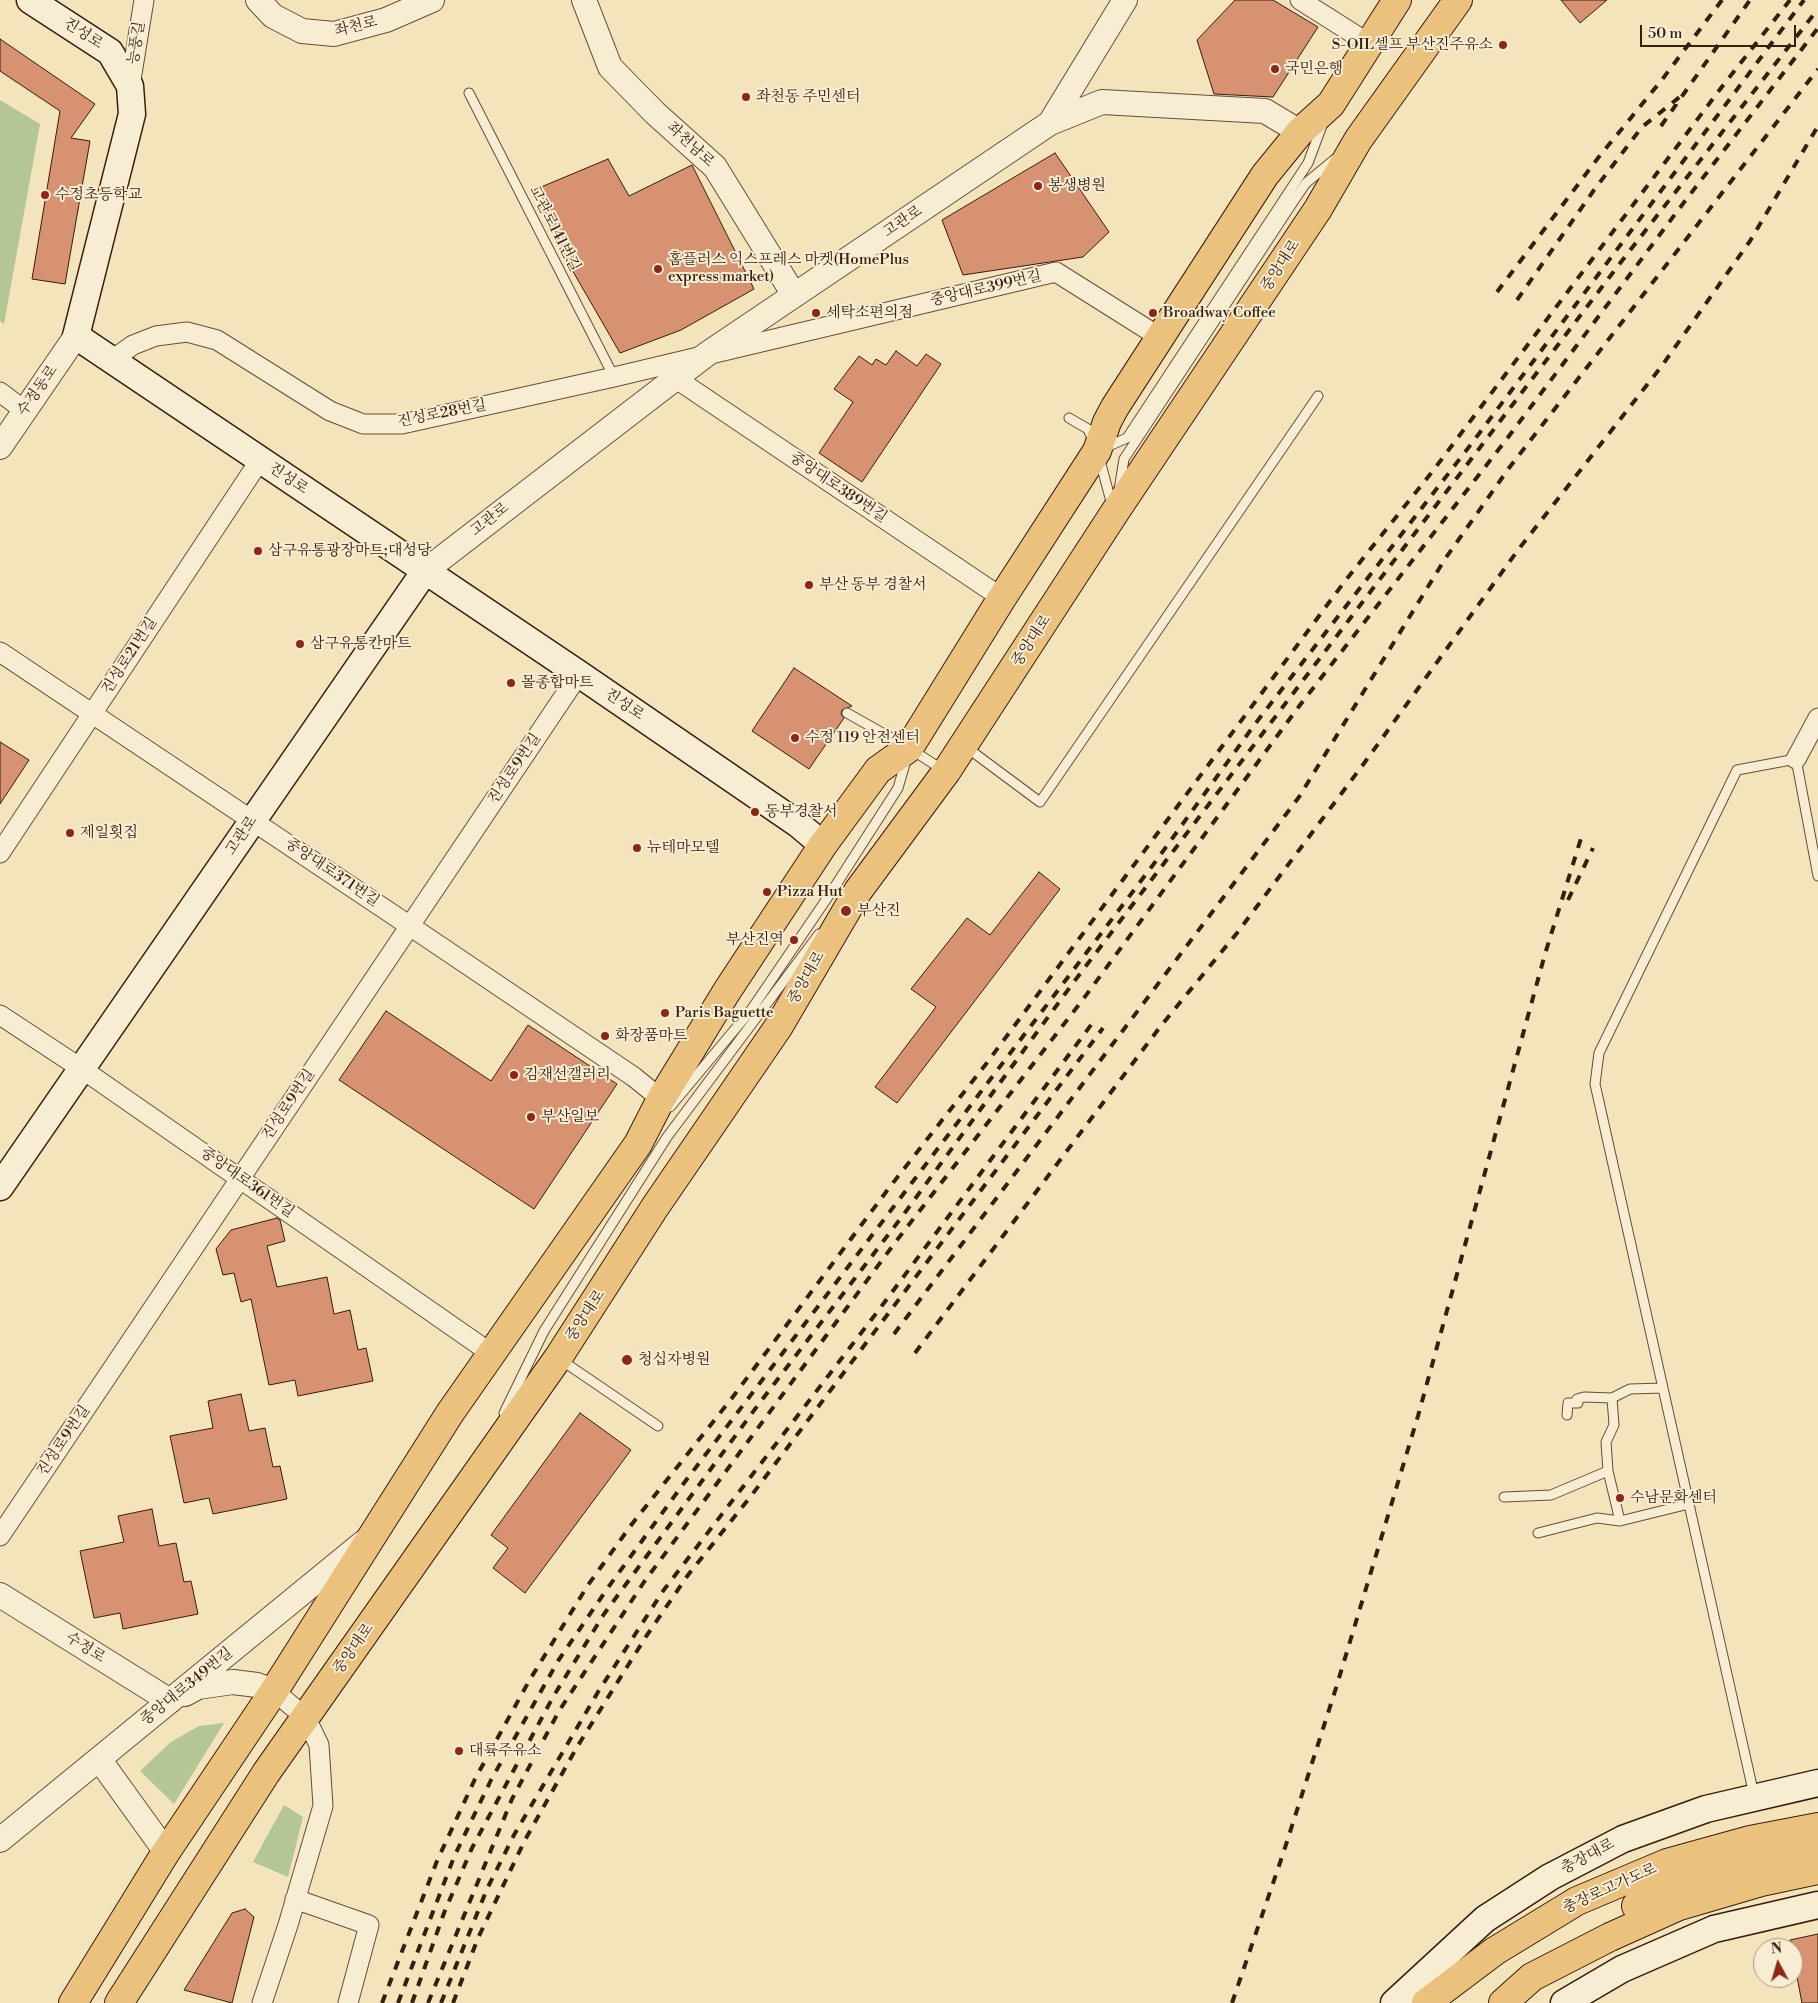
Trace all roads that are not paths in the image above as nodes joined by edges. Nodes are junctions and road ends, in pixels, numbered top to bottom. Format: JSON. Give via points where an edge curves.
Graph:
{"nodes":[{"id":1,"x":30,"y":0,"type":"edge"},
{"id":2,"x":144,"y":0,"type":"edge"},
{"id":3,"x":258,"y":0,"type":"edge"},
{"id":4,"x":432,"y":0,"type":"edge"},
{"id":5,"x":584,"y":0,"type":"edge"},
{"id":6,"x":1125,"y":0,"type":"edge"},
{"id":7,"x":1300,"y":0,"type":"edge"},
{"id":8,"x":1397,"y":0,"type":"edge"},
{"id":9,"x":1458,"y":0,"type":"edge"},
{"id":10,"x":1368,"y":43,"type":"junction"},
{"id":11,"x":130,"y":86,"type":"junction"},
{"id":12,"x":469,"y":93,"type":"dead end"},
{"id":13,"x":1330,"y":104,"type":"junction"},
{"id":14,"x":1050,"y":123,"type":"junction"},
{"id":15,"x":1300,"y":132,"type":"junction"},
{"id":16,"x":794,"y":295,"type":"junction"},
{"id":17,"x":76,"y":336,"type":"junction"},
{"id":18,"x":1161,"y":338,"type":"junction"},
{"id":19,"x":707,"y":354,"type":"junction"},
{"id":20,"x":112,"y":360,"type":"junction"},
{"id":21,"x":614,"y":377,"type":"junction"},
{"id":22,"x":675,"y":378,"type":"junction"},
{"id":23,"x":0,"y":392,"type":"edge"},
{"id":24,"x":1318,"y":396,"type":"dead end"},
{"id":25,"x":24,"y":411,"type":"junction"},
{"id":26,"x":1069,"y":418,"type":"dead end"},
{"id":27,"x":0,"y":447,"type":"edge"},
{"id":28,"x":1097,"y":451,"type":"junction"},
{"id":29,"x":260,"y":460,"type":"junction"},
{"id":30,"x":1115,"y":512,"type":"junction"},
{"id":31,"x":425,"y":571,"type":"junction"},
{"id":32,"x":1002,"y":598,"type":"junction"},
{"id":33,"x":0,"y":652,"type":"edge"},
{"id":34,"x":579,"y":674,"type":"junction"},
{"id":35,"x":92,"y":713,"type":"junction"},
{"id":36,"x":847,"y":713,"type":"dead end"},
{"id":37,"x":1818,"y":718,"type":"edge"},
{"id":38,"x":963,"y":745,"type":"junction"},
{"id":39,"x":909,"y":748,"type":"junction"},
{"id":40,"x":1796,"y":759,"type":"junction"},
{"id":41,"x":946,"y":772,"type":"junction"},
{"id":42,"x":253,"y":820,"type":"junction"},
{"id":43,"x":823,"y":844,"type":"junction"},
{"id":44,"x":0,"y":853,"type":"edge"},
{"id":45,"x":1818,"y":876,"type":"edge"},
{"id":46,"x":858,"y":891,"type":"junction"},
{"id":47,"x":410,"y":926,"type":"junction"},
{"id":48,"x":0,"y":1015,"type":"edge"},
{"id":49,"x":82,"y":1069,"type":"junction"},
{"id":50,"x":661,"y":1098,"type":"junction"},
{"id":51,"x":638,"y":1144,"type":"junction"},
{"id":52,"x":240,"y":1179,"type":"junction"},
{"id":53,"x":0,"y":1187,"type":"edge"},
{"id":54,"x":492,"y":1354,"type":"junction"},
{"id":55,"x":558,"y":1358,"type":"junction"},
{"id":56,"x":1663,"y":1388,"type":"junction"},
{"id":57,"x":1612,"y":1398,"type":"junction"},
{"id":58,"x":1567,"y":1415,"type":"dead end"},
{"id":59,"x":658,"y":1426,"type":"dead end"},
{"id":60,"x":1608,"y":1472,"type":"junction"},
{"id":61,"x":470,"y":1483,"type":"junction"},
{"id":62,"x":1504,"y":1497,"type":"dead end"},
{"id":63,"x":1689,"y":1504,"type":"junction"},
{"id":64,"x":1620,"y":1520,"type":"junction"},
{"id":65,"x":1538,"y":1533,"type":"dead end"},
{"id":66,"x":374,"y":1534,"type":"junction"},
{"id":67,"x":0,"y":1536,"type":"edge"},
{"id":68,"x":0,"y":1595,"type":"edge"},
{"id":69,"x":274,"y":1691,"type":"junction"},
{"id":70,"x":170,"y":1701,"type":"junction"},
{"id":71,"x":306,"y":1718,"type":"junction"},
{"id":72,"x":100,"y":1759,"type":"junction"},
{"id":73,"x":1818,"y":1783,"type":"edge"},
{"id":74,"x":1755,"y":1797,"type":"junction"},
{"id":75,"x":1818,"y":1827,"type":"edge"},
{"id":76,"x":0,"y":1840,"type":"edge"},
{"id":77,"x":1818,"y":1850,"type":"edge"},
{"id":78,"x":166,"y":1852,"type":"junction"},
{"id":79,"x":1818,"y":1870,"type":"edge"},
{"id":80,"x":1673,"y":1885,"type":"junction"},
{"id":81,"x":295,"y":1899,"type":"junction"},
{"id":82,"x":1818,"y":1904,"type":"edge"},
{"id":83,"x":73,"y":2003,"type":"edge"},
{"id":84,"x":119,"y":2003,"type":"edge"},
{"id":85,"x":262,"y":2003,"type":"edge"},
{"id":86,"x":348,"y":2003,"type":"edge"},
{"id":87,"x":1394,"y":2003,"type":"edge"},
{"id":88,"x":1426,"y":2003,"type":"edge"},
{"id":89,"x":1503,"y":2003,"type":"edge"},
{"id":90,"x":1564,"y":2003,"type":"edge"}],
"edges":[{"from":1,"to":11,"type":"main road","name":"진성로","via":[[110,52]]},
{"from":2,"to":11,"type":"street","name":"능풍길"},
{"from":3,"to":4,"type":"street","name":"좌천로","via":[[273,16],[302,31],[334,34],[386,20]]},
{"from":5,"to":16,"type":"street","name":"좌천남로","via":[[610,67],[715,167]]},
{"from":6,"to":14,"type":"street","name":"고관로"},
{"from":7,"to":10,"type":"street"},
{"from":8,"to":10,"type":"main road"},
{"from":9,"to":30,"type":"main road","name":"중앙대로","via":[[1358,140],[1313,217]]},
{"from":10,"to":13,"type":"main road"},
{"from":11,"to":17,"type":"main road","name":"진성로","via":[[132,114]]},
{"from":12,"to":21,"type":"lane","name":"고관로141번길"},
{"from":13,"to":15,"type":"main road"},
{"from":13,"to":28,"type":"lane","via":[[1308,163],[1127,438]]},
{"from":14,"to":15,"type":"street","via":[[1102,102],[1265,111]]},
{"from":14,"to":16,"type":"street","name":"고관로"},
{"from":15,"to":18,"type":"main road","via":[[1265,175]]},
{"from":16,"to":19,"type":"street","name":"고관로"},
{"from":17,"to":20,"type":"main road","name":"진성로"},
{"from":17,"to":25,"type":"street","name":"수정동로"},
{"from":18,"to":19,"type":"street","name":"중앙대로399번길","via":[[1056,272]]},
{"from":18,"to":28,"type":"main road","via":[[1107,422]]},
{"from":19,"to":21,"type":"street","name":"진성로28번길"},
{"from":19,"to":22,"type":"street","name":"고관로"},
{"from":20,"to":21,"type":"street","name":"진성로28번길","via":[[133,345],[156,336],[186,332],[217,340],[330,411],[363,424],[402,424]]},
{"from":20,"to":29,"type":"main road","name":"진성로"},
{"from":22,"to":31,"type":"street","name":"고관로"},
{"from":22,"to":32,"type":"street","name":"중앙대로389번길"},
{"from":23,"to":25,"type":"street"},
{"from":24,"to":38,"type":"lane","via":[[1040,802]]},
{"from":25,"to":27,"type":"street","name":"수정동로"},
{"from":26,"to":28,"type":"lane","via":[[1088,429]]},
{"from":28,"to":30,"type":"lane"},
{"from":28,"to":32,"type":"main road"},
{"from":29,"to":31,"type":"main road","name":"진성로"},
{"from":29,"to":35,"type":"street","name":"진성로21번길"},
{"from":30,"to":38,"type":"main road","name":"중앙대로"},
{"from":31,"to":34,"type":"main road","name":"진성로"},
{"from":31,"to":42,"type":"main road","name":"고관로"},
{"from":32,"to":39,"type":"main road"},
{"from":33,"to":35,"type":"street","name":"중앙대로371번길"},
{"from":34,"to":43,"type":"main road","name":"진성로"},
{"from":34,"to":47,"type":"street","name":"진성로9번길"},
{"from":35,"to":42,"type":"street","name":"중앙대로371번길"},
{"from":35,"to":44,"type":"street","name":"진성로21번길"},
{"from":36,"to":39,"type":"lane"},
{"from":37,"to":40,"type":"street"},
{"from":38,"to":41,"type":"main road","name":"중앙대로"},
{"from":39,"to":41,"type":"lane"},
{"from":39,"to":43,"type":"main road","via":[[878,770]]},
{"from":39,"to":51,"type":"lane","via":[[898,788],[752,1010]]},
{"from":40,"to":45,"type":"lane"},
{"from":40,"to":56,"type":"lane","via":[[1737,770],[1599,1053],[1595,1084]]},
{"from":41,"to":46,"type":"main road","name":"중앙대로"},
{"from":42,"to":47,"type":"street","name":"중앙대로371번길"},
{"from":42,"to":49,"type":"main road","name":"고관로"},
{"from":43,"to":50,"type":"main road"},
{"from":46,"to":55,"type":"main road","name":"중앙대로","via":[[779,1026],[655,1207]]},
{"from":46,"to":61,"type":"lane","via":[[806,949],[667,1137],[544,1331]]},
{"from":47,"to":50,"type":"street","name":"중앙대로371번길"},
{"from":47,"to":52,"type":"street","name":"진성로9번길"},
{"from":48,"to":49,"type":"street","name":"중앙대로361번길"},
{"from":49,"to":52,"type":"street","name":"중앙대로361번길"},
{"from":49,"to":53,"type":"main road","name":"고관로"},
{"from":50,"to":51,"type":"main road"},
{"from":51,"to":54,"type":"main road"},
{"from":52,"to":54,"type":"street","name":"중앙대로361번길"},
{"from":52,"to":67,"type":"street","name":"진성로9번길"},
{"from":54,"to":66,"type":"main road"},
{"from":55,"to":59,"type":"lane"},
{"from":55,"to":61,"type":"main road","name":"중앙대로"},
{"from":56,"to":57,"type":"lane","via":[[1630,1389]]},
{"from":56,"to":63,"type":"lane"},
{"from":57,"to":58,"type":"lane","via":[[1577,1399],[1578,1403],[1568,1403]]},
{"from":57,"to":60,"type":"lane","via":[[1614,1425],[1606,1442]]},
{"from":60,"to":62,"type":"lane","via":[[1551,1495]]},
{"from":60,"to":64,"type":"lane"},
{"from":61,"to":71,"type":"main road","name":"중앙대로"},
{"from":63,"to":64,"type":"lane"},
{"from":63,"to":74,"type":"lane"},
{"from":64,"to":65,"type":"lane","via":[[1597,1518]]},
{"from":66,"to":69,"type":"main road"},
{"from":66,"to":70,"type":"street","name":"중앙대로349번길"},
{"from":68,"to":70,"type":"street","name":"수정로"},
{"from":69,"to":70,"type":"street","via":[[233,1682],[198,1687]]},
{"from":69,"to":71,"type":"street"},
{"from":69,"to":78,"type":"main road"},
{"from":70,"to":72,"type":"street","name":"중앙대로349번길"},
{"from":71,"to":81,"type":"street","via":[[319,1745],[323,1806]]},
{"from":71,"to":84,"type":"main road","name":"중앙대로","via":[[266,1773]]},
{"from":72,"to":76,"type":"street","name":"중앙대로349번길"},
{"from":72,"to":78,"type":"street"},
{"from":73,"to":74,"type":"main road","name":"충장대로"},
{"from":74,"to":87,"type":"main road","name":"충장대로","via":[[1706,1809],[1623,1839],[1550,1877],[1485,1919]]},
{"from":75,"to":80,"type":"main road","name":"충장로고가도로","via":[[1750,1840]]},
{"from":77,"to":80,"type":"main road","name":"충장로고가도로"},
{"from":78,"to":83,"type":"main road"},
{"from":79,"to":80,"type":"main road","name":"충장로고가도로","via":[[1761,1882]]},
{"from":80,"to":88,"type":"main road","name":"충장로고가도로","via":[[1577,1900],[1495,1951]]},
{"from":80,"to":89,"type":"main road","name":"충장로고가도로","via":[[1610,1937],[1532,1977]]},
{"from":81,"to":85,"type":"street"},
{"from":81,"to":86,"type":"street","via":[[369,1925]]},
{"from":82,"to":90,"type":"main road","via":[[1714,1929],[1622,1969]]}]}
